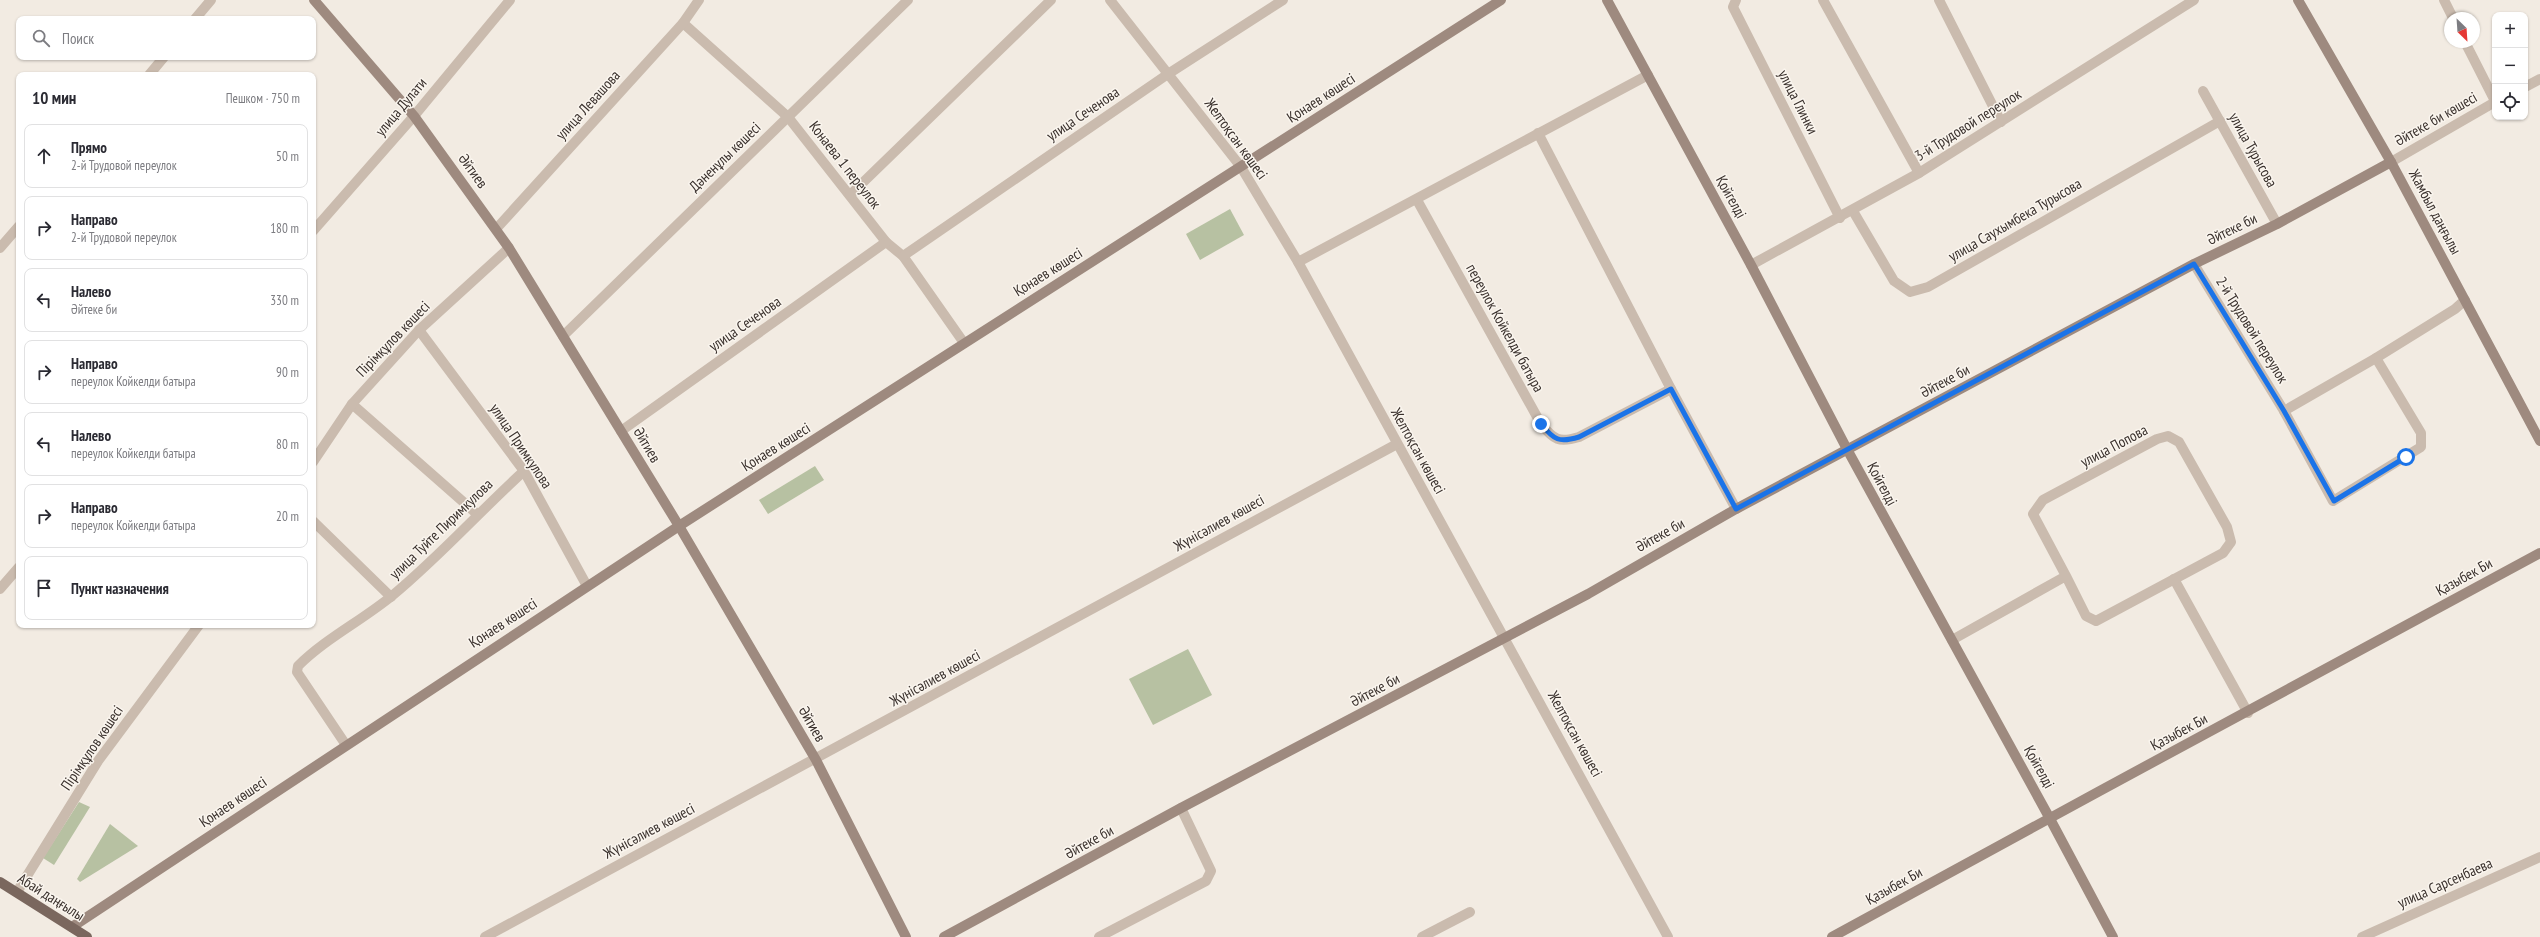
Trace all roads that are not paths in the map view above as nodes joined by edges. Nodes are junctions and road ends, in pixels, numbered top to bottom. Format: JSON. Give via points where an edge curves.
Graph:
{"nodes":[{"id":1,"x":211,"y":0,"type":"edge"},
{"id":2,"x":314,"y":0,"type":"edge"},
{"id":3,"x":510,"y":0,"type":"edge"},
{"id":4,"x":699,"y":0,"type":"edge"},
{"id":5,"x":908,"y":0,"type":"edge"},
{"id":6,"x":1051,"y":0,"type":"edge"},
{"id":7,"x":1110,"y":0,"type":"edge"},
{"id":8,"x":1283,"y":0,"type":"edge"},
{"id":9,"x":1501,"y":0,"type":"edge"},
{"id":10,"x":1607,"y":0,"type":"edge"},
{"id":11,"x":1736,"y":0,"type":"edge"},
{"id":12,"x":1823,"y":0,"type":"edge"},
{"id":13,"x":1939,"y":0,"type":"edge"},
{"id":14,"x":2194,"y":0,"type":"edge"},
{"id":15,"x":2298,"y":0,"type":"edge"},
{"id":16,"x":2444,"y":0,"type":"edge"},
{"id":17,"x":2450,"y":12,"type":"edge"},
{"id":18,"x":198,"y":16,"type":"edge"},
{"id":19,"x":683,"y":23,"type":"junction"},
{"id":20,"x":2468,"y":48,"type":"edge"},
{"id":21,"x":162,"y":60,"type":"edge"},
{"id":22,"x":152,"y":72,"type":"edge"},
{"id":23,"x":1168,"y":74,"type":"junction"},
{"id":24,"x":1648,"y":75,"type":"junction"},
{"id":25,"x":2540,"y":79,"type":"edge"},
{"id":26,"x":2528,"y":85,"type":"edge"},
{"id":27,"x":2202,"y":91,"type":"dead end"},
{"id":28,"x":2492,"y":95,"type":"edge"},
{"id":29,"x":2492,"y":103,"type":"edge"},
{"id":30,"x":414,"y":116,"type":"junction"},
{"id":31,"x":788,"y":117,"type":"junction"},
{"id":32,"x":2001,"y":122,"type":"junction"},
{"id":33,"x":2220,"y":122,"type":"junction"},
{"id":34,"x":1538,"y":133,"type":"junction"},
{"id":35,"x":2392,"y":162,"type":"junction"},
{"id":36,"x":1241,"y":167,"type":"junction"},
{"id":37,"x":1919,"y":173,"type":"junction"},
{"id":38,"x":850,"y":195,"type":"junction"},
{"id":39,"x":1417,"y":200,"type":"junction"},
{"id":40,"x":1853,"y":211,"type":"junction"},
{"id":41,"x":1840,"y":218,"type":"junction"},
{"id":42,"x":2277,"y":224,"type":"junction"},
{"id":43,"x":316,"y":228,"type":"edge"},
{"id":44,"x":16,"y":229,"type":"edge"},
{"id":45,"x":496,"y":229,"type":"junction"},
{"id":46,"x":886,"y":242,"type":"junction"},
{"id":47,"x":0,"y":248,"type":"edge"},
{"id":48,"x":509,"y":248,"type":"junction"},
{"id":49,"x":903,"y":256,"type":"junction"},
{"id":50,"x":1298,"y":262,"type":"junction"},
{"id":51,"x":2194,"y":264,"type":"junction"},
{"id":52,"x":1751,"y":265,"type":"junction"},
{"id":53,"x":2465,"y":300,"type":"junction"},
{"id":54,"x":419,"y":330,"type":"junction"},
{"id":55,"x":563,"y":336,"type":"junction"},
{"id":56,"x":964,"y":343,"type":"junction"},
{"id":57,"x":2376,"y":358,"type":"junction"},
{"id":58,"x":1671,"y":389,"type":"junction"},
{"id":59,"x":352,"y":404,"type":"junction"},
{"id":60,"x":2284,"y":411,"type":"junction"},
{"id":61,"x":621,"y":431,"type":"junction"},
{"id":62,"x":2540,"y":441,"type":"edge"},
{"id":63,"x":1397,"y":444,"type":"junction"},
{"id":64,"x":1848,"y":451,"type":"junction"},
{"id":65,"x":316,"y":458,"type":"edge"},
{"id":66,"x":524,"y":471,"type":"junction"},
{"id":67,"x":1736,"y":509,"type":"junction"},
{"id":68,"x":477,"y":514,"type":"junction"},
{"id":69,"x":316,"y":524,"type":"edge"},
{"id":70,"x":679,"y":526,"type":"junction"},
{"id":71,"x":2540,"y":553,"type":"edge"},
{"id":72,"x":16,"y":570,"type":"edge"},
{"id":73,"x":2066,"y":576,"type":"junction"},
{"id":74,"x":2174,"y":579,"type":"junction"},
{"id":75,"x":587,"y":586,"type":"junction"},
{"id":76,"x":0,"y":589,"type":"edge"},
{"id":77,"x":392,"y":597,"type":"junction"},
{"id":78,"x":198,"y":628,"type":"edge"},
{"id":79,"x":1505,"y":638,"type":"junction"},
{"id":80,"x":1952,"y":640,"type":"junction"},
{"id":81,"x":2248,"y":712,"type":"junction"},
{"id":82,"x":346,"y":745,"type":"junction"},
{"id":83,"x":816,"y":760,"type":"junction"},
{"id":84,"x":1181,"y":808,"type":"junction"},
{"id":85,"x":2049,"y":817,"type":"junction"},
{"id":86,"x":2540,"y":857,"type":"edge"},
{"id":87,"x":0,"y":882,"type":"edge"},
{"id":88,"x":17,"y":892,"type":"junction"},
{"id":89,"x":1470,"y":912,"type":"dead end"},
{"id":90,"x":72,"y":927,"type":"junction"},
{"id":91,"x":87,"y":937,"type":"edge"},
{"id":92,"x":485,"y":937,"type":"edge"},
{"id":93,"x":906,"y":937,"type":"edge"},
{"id":94,"x":944,"y":937,"type":"edge"},
{"id":95,"x":1099,"y":937,"type":"edge"},
{"id":96,"x":1422,"y":937,"type":"edge"},
{"id":97,"x":1668,"y":937,"type":"edge"},
{"id":98,"x":1832,"y":937,"type":"edge"},
{"id":99,"x":2113,"y":937,"type":"edge"},
{"id":100,"x":2362,"y":937,"type":"edge"}],
"edges":[{"from":1,"to":18,"type":"street"},
{"from":2,"to":30,"type":"street","name":"Әйтиев"},
{"from":3,"to":30,"type":"street","name":"улица Дулати"},
{"from":4,"to":19,"type":"street","name":"улица Левашова"},
{"from":5,"to":31,"type":"street","name":"Дәненұлы көшесі"},
{"from":6,"to":38,"type":"street"},
{"from":7,"to":23,"type":"street","name":"Желтоқсан көшесі"},
{"from":8,"to":23,"type":"street","name":"улица Сеченова"},
{"from":9,"to":36,"type":"street","name":"Қонаев көшесі"},
{"from":10,"to":24,"type":"street","name":"Қойгелді"},
{"from":11,"to":41,"type":"street","name":"улица Глинки","via":[[1733,8]]},
{"from":12,"to":37,"type":"street"},
{"from":13,"to":32,"type":"street"},
{"from":14,"to":32,"type":"street","name":"3-й Трудовой переулок"},
{"from":15,"to":35,"type":"street","name":"Жамбыл даңғылы"},
{"from":16,"to":17,"type":"street"},
{"from":19,"to":31,"type":"street","name":"Конаева 1 переулок"},
{"from":19,"to":45,"type":"street","name":"улица Левашова"},
{"from":20,"to":28,"type":"street"},
{"from":21,"to":22,"type":"street"},
{"from":23,"to":36,"type":"street","name":"Желтоқсан көшесі"},
{"from":23,"to":49,"type":"street","name":"улица Сеченова"},
{"from":24,"to":34,"type":"street"},
{"from":24,"to":52,"type":"street","name":"Қойгелді"},
{"from":25,"to":26,"type":"street"},
{"from":27,"to":33,"type":"street","name":"улица Турысова"},
{"from":29,"to":35,"type":"street","name":"Әйтеке би көшесі"},
{"from":30,"to":43,"type":"street","name":"улица Дулати"},
{"from":30,"to":45,"type":"street","name":"Әйтиев"},
{"from":31,"to":38,"type":"street","name":"Конаева 1 переулок"},
{"from":31,"to":55,"type":"street","name":"Дәненұлы көшесі"},
{"from":32,"to":37,"type":"street","name":"3-й Трудовой переулок"},
{"from":33,"to":40,"type":"street","name":"улица Саухымбека Турысова","via":[[1928,287],[1910,292],[1894,281]]},
{"from":33,"to":42,"type":"street","name":"улица Турысова"},
{"from":34,"to":39,"type":"street"},
{"from":34,"to":58,"type":"street"},
{"from":35,"to":42,"type":"street","name":"Әйтеке би"},
{"from":35,"to":53,"type":"street","name":"Жамбыл даңғылы"},
{"from":36,"to":50,"type":"street","name":"Желтоқсан көшесі"},
{"from":36,"to":56,"type":"street","name":"Қонаев көшесі"},
{"from":37,"to":40,"type":"street","name":"3-й Трудовой переулок"},
{"from":38,"to":46,"type":"street","name":"Конаева 1 переулок"},
{"from":39,"to":50,"type":"street"},
{"from":39,"to":58,"type":"street","name":"переулок Койкелди батыра","via":[[1541,424],[1552,438],[1566,441],[1579,437]]},
{"from":40,"to":41,"type":"street","name":"3-й Трудовой переулок"},
{"from":41,"to":52,"type":"street","name":"3-й Трудовой переулок"},
{"from":42,"to":51,"type":"street","name":"Әйтеке би"},
{"from":44,"to":47,"type":"street"},
{"from":45,"to":48,"type":"street","name":"Әйтиев"},
{"from":46,"to":49,"type":"street","name":"Конаева 1 переулок"},
{"from":46,"to":61,"type":"street","name":"улица Сеченова"},
{"from":48,"to":54,"type":"street","name":"Пірімқұлов көшесі"},
{"from":48,"to":55,"type":"street","name":"Әйтиев"},
{"from":49,"to":56,"type":"street","name":"Конаева 1 переулок"},
{"from":50,"to":63,"type":"street","name":"Желтоқсан көшесі"},
{"from":51,"to":60,"type":"street","name":"2-й Трудовой переулок"},
{"from":51,"to":64,"type":"street","name":"Әйтеке би"},
{"from":52,"to":64,"type":"street","name":"Қойгелді"},
{"from":53,"to":57,"type":"street","via":[[2455,309]]},
{"from":53,"to":62,"type":"street","name":"Жамбыл даңғылы"},
{"from":54,"to":59,"type":"street","name":"Пірімқұлов көшесі"},
{"from":54,"to":66,"type":"street","name":"улица Примкулова"},
{"from":55,"to":61,"type":"street","name":"Әйтиев"},
{"from":56,"to":70,"type":"street","name":"Қонаев көшесі"},
{"from":57,"to":60,"type":"street"},
{"from":57,"to":60,"type":"street","name":"2-й Трудовой переулок","via":[[2421,433],[2421,447],[2334,501]]},
{"from":58,"to":67,"type":"street"},
{"from":59,"to":65,"type":"street","name":"Пірімқұлов көшесі"},
{"from":59,"to":68,"type":"street"},
{"from":61,"to":70,"type":"street","name":"Әйтиев"},
{"from":63,"to":79,"type":"street","name":"Желтоқсан көшесі"},
{"from":63,"to":83,"type":"street","name":"Жүнісәлиев көшесі"},
{"from":64,"to":67,"type":"street","name":"Әйтеке би"},
{"from":64,"to":80,"type":"street","name":"Қойгелді"},
{"from":66,"to":68,"type":"street","name":"улица Туйте Пиримкулова"},
{"from":66,"to":75,"type":"street","name":"улица Примкулова"},
{"from":67,"to":79,"type":"street","name":"Әйтеке би"},
{"from":68,"to":77,"type":"street","name":"улица Туйте Пиримкулова","via":[[454,542]]},
{"from":69,"to":77,"type":"street"},
{"from":70,"to":75,"type":"street","name":"Қонаев көшесі"},
{"from":70,"to":83,"type":"street","name":"Әйтиев"},
{"from":71,"to":81,"type":"street","name":"Қазыбек Би"},
{"from":72,"to":76,"type":"street"},
{"from":73,"to":74,"type":"street","name":"улица Попова","via":[[2086,616],[2096,621]]},
{"from":73,"to":74,"type":"street","name":"улица Попова","via":[[2033,514],[2043,500],[2168,436],[2179,442],[2227,527],[2231,542],[2223,552]]},
{"from":73,"to":80,"type":"street"},
{"from":74,"to":81,"type":"street"},
{"from":75,"to":82,"type":"street","name":"Қонаев көшесі"},
{"from":77,"to":82,"type":"street","name":"улица Туйте Пиримкулова","via":[[338,634],[302,663],[297,672]]},
{"from":78,"to":88,"type":"street","name":"Пірімқұлов көшесі","via":[[98,761]]},
{"from":79,"to":84,"type":"street","name":"Әйтеке би"},
{"from":79,"to":97,"type":"street","name":"Желтоқсан көшесі"},
{"from":80,"to":85,"type":"street","name":"Қойгелді"},
{"from":81,"to":85,"type":"street","name":"Қазыбек Би"},
{"from":82,"to":90,"type":"street","name":"Қонаев көшесі"},
{"from":83,"to":92,"type":"street","name":"Жүнісәлиев көшесі"},
{"from":83,"to":93,"type":"street","name":"Әйтиев"},
{"from":84,"to":94,"type":"street","name":"Әйтеке би"},
{"from":84,"to":95,"type":"street","via":[[1211,871],[1206,881]]},
{"from":85,"to":98,"type":"street","name":"Қазыбек Би"},
{"from":85,"to":99,"type":"street","name":"Қойгелді"},
{"from":86,"to":100,"type":"street","name":"улица Сарсенбаева"},
{"from":87,"to":88,"type":"main road","name":"Абай даңғылы"},
{"from":88,"to":90,"type":"main road","name":"Абай даңғылы"},
{"from":89,"to":96,"type":"street"},
{"from":90,"to":91,"type":"main road","name":"Абай даңғылы"}]}
